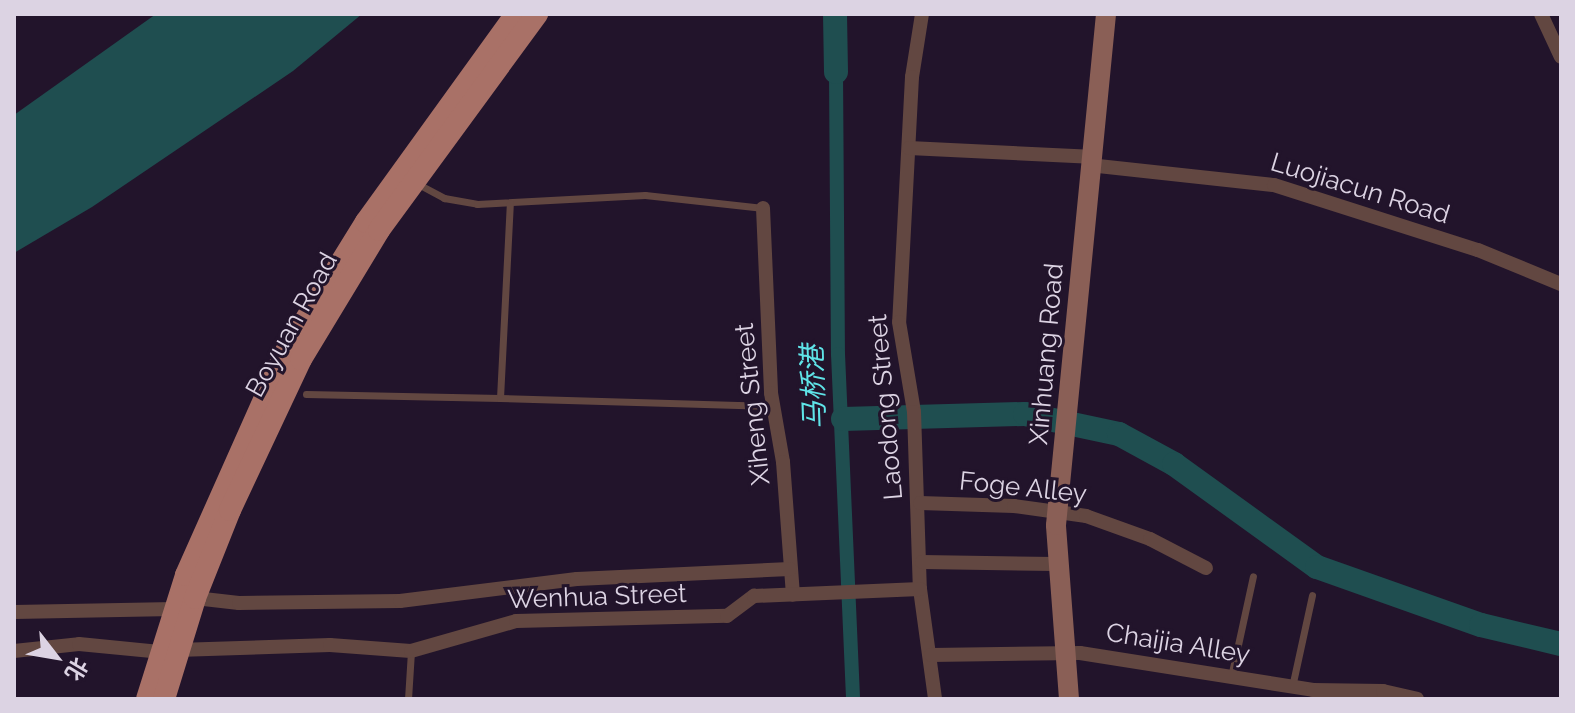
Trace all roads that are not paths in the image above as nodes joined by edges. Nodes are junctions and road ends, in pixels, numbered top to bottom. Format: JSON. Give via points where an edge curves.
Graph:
{"nodes":[{"id":1,"x":516,"y":14,"type":"edge"},
{"id":2,"x":537,"y":14,"type":"edge"},
{"id":3,"x":922,"y":14,"type":"edge"},
{"id":4,"x":1106,"y":14,"type":"edge"},
{"id":5,"x":1541,"y":14,"type":"edge"},
{"id":6,"x":1561,"y":57,"type":"edge"},
{"id":7,"x":909,"y":148,"type":"junction"},
{"id":8,"x":1089,"y":161,"type":"junction"},
{"id":9,"x":413,"y":182,"type":"junction"},
{"id":10,"x":510,"y":203,"type":"junction"},
{"id":11,"x":763,"y":208,"type":"joint"},
{"id":12,"x":1561,"y":284,"type":"edge"},
{"id":13,"x":306,"y":394,"type":"dead end"},
{"id":14,"x":500,"y":398,"type":"junction"},
{"id":15,"x":773,"y":406,"type":"junction"},
{"id":16,"x":920,"y":503,"type":"junction"},
{"id":17,"x":1057,"y":511,"type":"junction"},
{"id":18,"x":922,"y":562,"type":"junction"},
{"id":19,"x":1055,"y":564,"type":"junction"},
{"id":20,"x":1206,"y":568,"type":"dead end"},
{"id":21,"x":790,"y":569,"type":"junction"},
{"id":22,"x":1253,"y":576,"type":"dead end"},
{"id":23,"x":920,"y":589,"type":"junction"},
{"id":24,"x":793,"y":595,"type":"junction"},
{"id":25,"x":1312,"y":595,"type":"dead end"},
{"id":26,"x":195,"y":598,"type":"junction"},
{"id":27,"x":174,"y":609,"type":"junction"},
{"id":28,"x":14,"y":612,"type":"edge"},
{"id":29,"x":14,"y":651,"type":"edge"},
{"id":30,"x":169,"y":651,"type":"junction"},
{"id":31,"x":411,"y":651,"type":"junction"},
{"id":32,"x":1064,"y":653,"type":"junction"},
{"id":33,"x":931,"y":655,"type":"junction"},
{"id":34,"x":1231,"y":677,"type":"junction"},
{"id":35,"x":1292,"y":687,"type":"junction"},
{"id":36,"x":147,"y":699,"type":"edge"},
{"id":37,"x":164,"y":699,"type":"edge"},
{"id":38,"x":408,"y":699,"type":"edge"},
{"id":39,"x":935,"y":699,"type":"edge"},
{"id":40,"x":1069,"y":699,"type":"edge"},
{"id":41,"x":1417,"y":699,"type":"edge"}],
"edges":[{"from":1,"to":27,"type":"main road","name":"Boyuan Road","via":[[374,210],[285,353],[214,503]]},
{"from":2,"to":9,"type":"main road","name":"Boyuan Road"},
{"from":3,"to":7,"type":"street","name":"Laodong Street"},
{"from":4,"to":8,"type":"street","name":"Xinhuang Road"},
{"from":5,"to":6,"type":"street"},
{"from":7,"to":8,"type":"street","name":"Luojiacun Road"},
{"from":7,"to":16,"type":"street","name":"Laodong Street","via":[[899,322],[915,418]]},
{"from":8,"to":12,"type":"street","name":"Luojiacun Road","via":[[1274,185],[1478,250]]},
{"from":8,"to":17,"type":"street","name":"Xinhuang Road"},
{"from":9,"to":10,"type":"lane","via":[[459,202]]},
{"from":9,"to":26,"type":"main road","name":"Boyuan Road","via":[[301,359]]},
{"from":10,"to":11,"type":"lane","via":[[645,195]]},
{"from":10,"to":14,"type":"lane"},
{"from":11,"to":15,"type":"street","name":"Xiheng Street"},
{"from":13,"to":14,"type":"lane"},
{"from":14,"to":15,"type":"lane"},
{"from":15,"to":21,"type":"street","name":"Xiheng Street","via":[[783,462]]},
{"from":16,"to":17,"type":"street","name":"Foge Alley"},
{"from":16,"to":18,"type":"street","name":"Laodong Street"},
{"from":17,"to":19,"type":"street","name":"Xinhuang Road"},
{"from":17,"to":20,"type":"street","name":"Foge Alley","via":[[1129,530]]},
{"from":18,"to":19,"type":"street"},
{"from":18,"to":23,"type":"street","name":"Laodong Street"},
{"from":19,"to":32,"type":"street","name":"Xinhuang Road"},
{"from":21,"to":24,"type":"street","name":"Xiheng Street"},
{"from":21,"to":26,"type":"street","via":[[577,579],[400,601],[239,603]]},
{"from":22,"to":34,"type":"lane"},
{"from":23,"to":24,"type":"street","name":"Wenhua Street"},
{"from":23,"to":33,"type":"street","name":"Laodong Street"},
{"from":24,"to":31,"type":"street","name":"Wenhua Street","via":[[749,598],[727,616],[516,621]]},
{"from":25,"to":35,"type":"lane"},
{"from":26,"to":30,"type":"main road","name":"Boyuan Road"},
{"from":27,"to":28,"type":"street"},
{"from":27,"to":30,"type":"main road","name":"Boyuan Road"},
{"from":29,"to":30,"type":"street","name":"Wenhua Street","via":[[79,644]]},
{"from":30,"to":31,"type":"street","name":"Wenhua Street","via":[[330,645]]},
{"from":30,"to":36,"type":"main road","name":"Boyuan Road"},
{"from":30,"to":37,"type":"main road","name":"Boyuan Road"},
{"from":31,"to":38,"type":"lane"},
{"from":32,"to":33,"type":"street","name":"Chaijia Alley"},
{"from":32,"to":34,"type":"street","name":"Chaijia Alley"},
{"from":32,"to":40,"type":"street","name":"Xinhuang Road"},
{"from":33,"to":39,"type":"street","name":"Laodong Street"},
{"from":34,"to":35,"type":"street","name":"Chaijia Alley"},
{"from":35,"to":41,"type":"street","name":"Chaijia Alley","via":[[1383,691]]}]}
